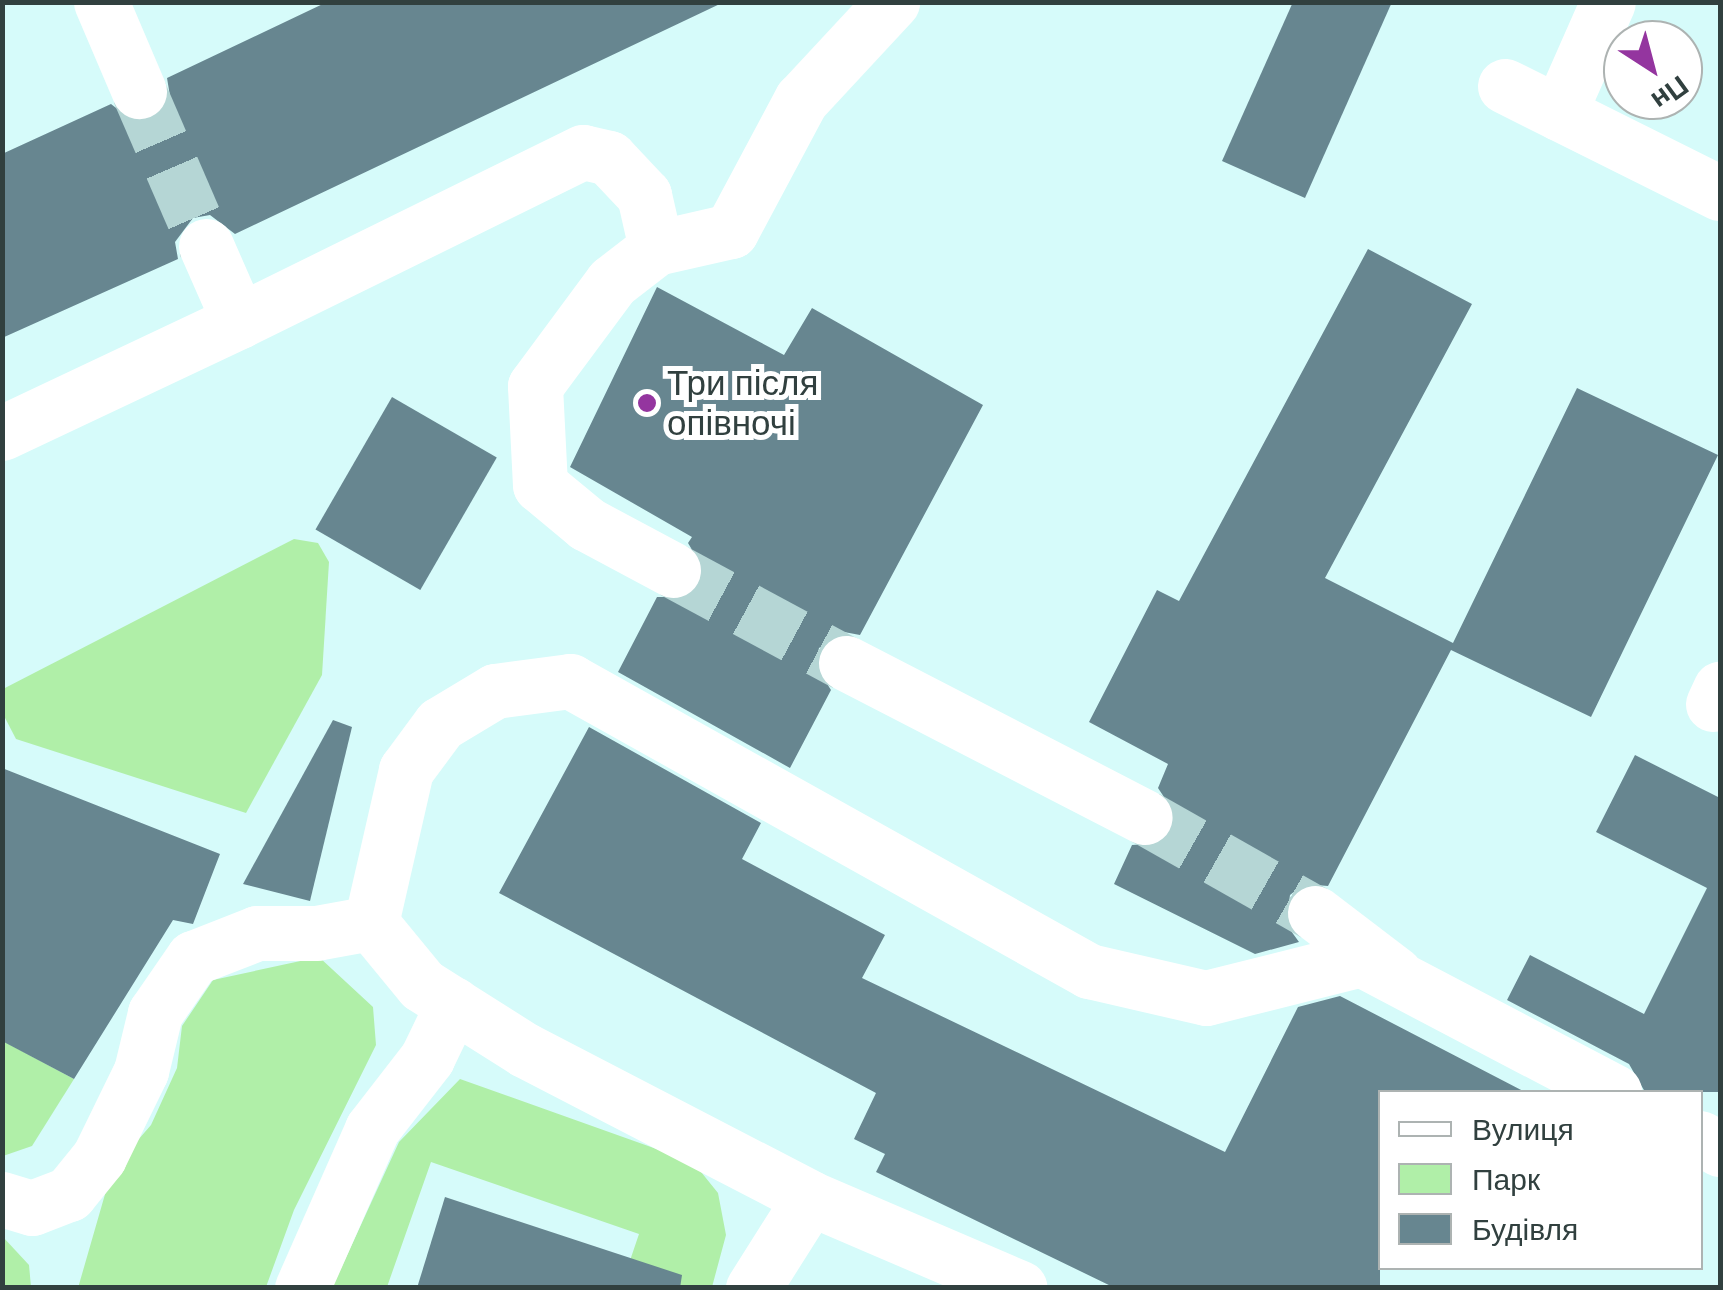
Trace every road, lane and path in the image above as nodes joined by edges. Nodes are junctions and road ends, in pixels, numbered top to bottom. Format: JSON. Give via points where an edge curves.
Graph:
{"nodes":[{"id":1,"x":101,"y":2,"type":"edge"},
{"id":2,"x":892,"y":2,"type":"edge"},
{"id":3,"x":1608,"y":2,"type":"edge"},
{"id":4,"x":1504,"y":86,"type":"dead end"},
{"id":5,"x":139,"y":91,"type":"tunnel mouth"},
{"id":6,"x":1559,"y":113,"type":"junction"},
{"id":7,"x":1720,"y":193,"type":"edge"},
{"id":8,"x":206,"y":246,"type":"tunnel mouth"},
{"id":9,"x":656,"y":248,"type":"junction"},
{"id":10,"x":239,"y":321,"type":"junction"},
{"id":11,"x":2,"y":433,"type":"edge"},
{"id":12,"x":673,"y":570,"type":"tunnel mouth"},
{"id":13,"x":846,"y":663,"type":"tunnel mouth"},
{"id":14,"x":1146,"y":817,"type":"tunnel mouth"},
{"id":15,"x":1315,"y":912,"type":"tunnel mouth"},
{"id":16,"x":371,"y":922,"type":"junction"},
{"id":17,"x":1404,"y":982,"type":"junction"},
{"id":18,"x":453,"y":1004,"type":"junction"},
{"id":19,"x":1610,"y":1090,"type":"edge"},
{"id":20,"x":810,"y":1198,"type":"junction"},
{"id":21,"x":2,"y":1200,"type":"edge"},
{"id":22,"x":302,"y":1288,"type":"edge"},
{"id":23,"x":753,"y":1288,"type":"edge"},
{"id":24,"x":1020,"y":1288,"type":"edge"}],
"edges":[{"from":1,"to":5,"type":"lane"},
{"from":2,"to":9,"type":"lane","via":[[801,100],[732,231]]},
{"from":3,"to":6,"type":"lane"},
{"from":4,"to":6,"type":"lane"},
{"from":6,"to":7,"type":"lane"},
{"from":8,"to":10,"type":"lane"},
{"from":9,"to":10,"type":"lane","via":[[644,194],[609,158],[582,152]]},
{"from":9,"to":12,"type":"lane","via":[[612,282],[535,386],[534,436],[540,485],[587,524]]},
{"from":10,"to":11,"type":"lane"},
{"from":13,"to":14,"type":"lane"},
{"from":15,"to":17,"type":"lane"},
{"from":16,"to":17,"type":"lane","via":[[406,770],[440,724],[495,691],[570,681],[1090,971],[1206,998],[1361,959]]},
{"from":16,"to":18,"type":"lane","via":[[422,985]]},
{"from":16,"to":21,"type":"lane","via":[[316,933],[256,933],[194,958],[155,1013],[142,1071],[98,1156],[69,1194],[32,1208]]},
{"from":17,"to":19,"type":"lane"},
{"from":18,"to":20,"type":"lane","via":[[525,1050]]},
{"from":18,"to":22,"type":"lane","via":[[427,1058],[372,1129]]},
{"from":20,"to":23,"type":"lane"},
{"from":20,"to":24,"type":"lane"}]}
